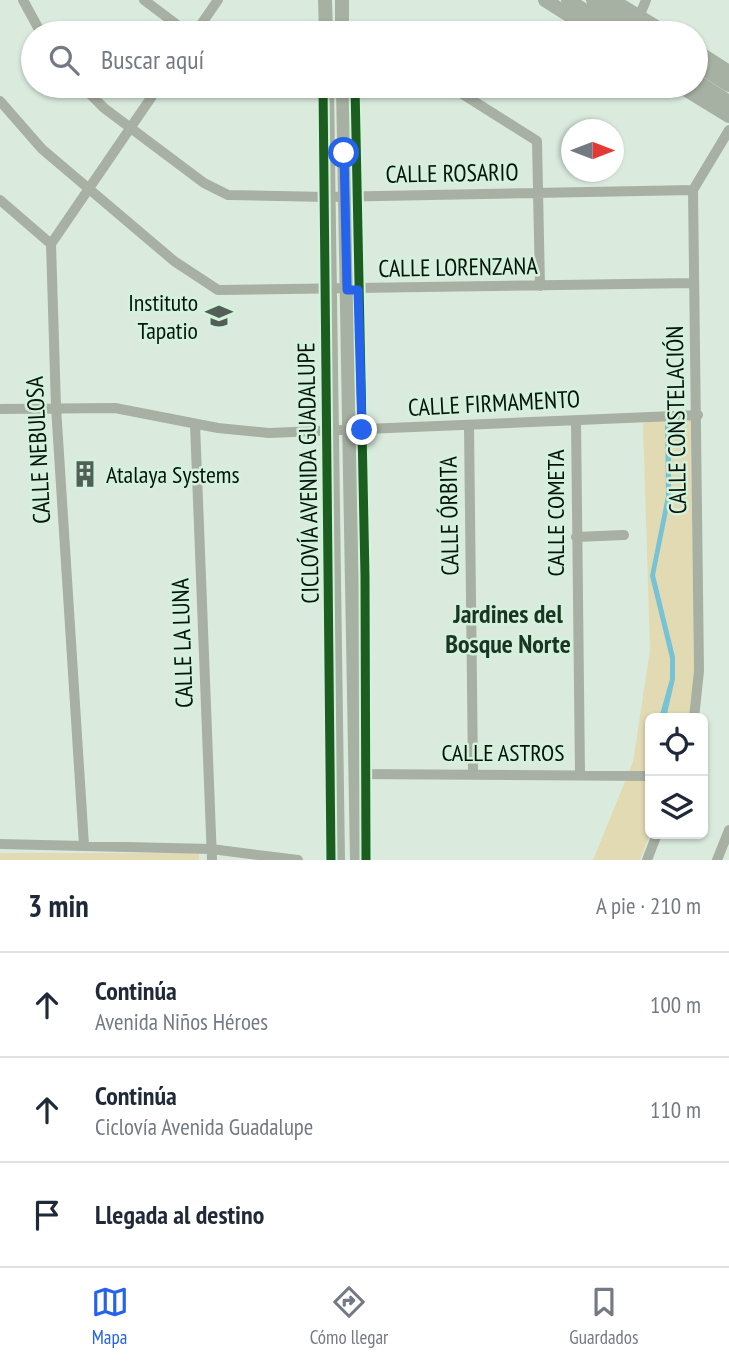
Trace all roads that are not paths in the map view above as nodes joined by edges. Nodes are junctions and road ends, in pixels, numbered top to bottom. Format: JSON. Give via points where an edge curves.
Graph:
{"nodes":[{"id":1,"x":23,"y":0,"type":"edge"},
{"id":2,"x":144,"y":0,"type":"edge"},
{"id":3,"x":218,"y":0,"type":"edge"},
{"id":4,"x":325,"y":0,"type":"edge"},
{"id":5,"x":342,"y":0,"type":"edge"},
{"id":6,"x":544,"y":0,"type":"edge"},
{"id":7,"x":568,"y":0,"type":"edge"},
{"id":8,"x":593,"y":0,"type":"edge"},
{"id":9,"x":612,"y":0,"type":"edge"},
{"id":10,"x":646,"y":0,"type":"edge"},
{"id":11,"x":639,"y":17,"type":"junction"},
{"id":12,"x":34,"y":21,"type":"edge"},
{"id":13,"x":172,"y":21,"type":"edge"},
{"id":14,"x":203,"y":21,"type":"edge"},
{"id":15,"x":326,"y":21,"type":"edge"},
{"id":16,"x":342,"y":21,"type":"edge"},
{"id":17,"x":578,"y":21,"type":"edge"},
{"id":18,"x":601,"y":21,"type":"edge"},
{"id":19,"x":636,"y":21,"type":"edge"},
{"id":20,"x":644,"y":21,"type":"edge"},
{"id":21,"x":708,"y":59,"type":"edge"},
{"id":22,"x":729,"y":72,"type":"edge"},
{"id":23,"x":708,"y":77,"type":"edge"},
{"id":24,"x":708,"y":83,"type":"edge"},
{"id":25,"x":729,"y":85,"type":"edge"},
{"id":26,"x":96,"y":98,"type":"edge"},
{"id":27,"x":151,"y":98,"type":"edge"},
{"id":28,"x":327,"y":98,"type":"edge"},
{"id":29,"x":343,"y":98,"type":"edge"},
{"id":30,"x":469,"y":98,"type":"edge"},
{"id":31,"x":700,"y":98,"type":"edge"},
{"id":32,"x":0,"y":101,"type":"edge"},
{"id":33,"x":729,"y":102,"type":"edge"},
{"id":34,"x":729,"y":116,"type":"edge"},
{"id":35,"x":130,"y":128,"type":"junction"},
{"id":36,"x":729,"y":130,"type":"edge"},
{"id":37,"x":88,"y":188,"type":"junction"},
{"id":38,"x":693,"y":190,"type":"junction"},
{"id":39,"x":540,"y":193,"type":"junction"},
{"id":40,"x":345,"y":196,"type":"junction"},
{"id":41,"x":327,"y":197,"type":"junction"},
{"id":42,"x":0,"y":200,"type":"edge"},
{"id":43,"x":51,"y":244,"type":"junction"},
{"id":44,"x":694,"y":283,"type":"junction"},
{"id":45,"x":540,"y":286,"type":"junction"},
{"id":46,"x":328,"y":290,"type":"junction"},
{"id":47,"x":347,"y":290,"type":"junction"},
{"id":48,"x":56,"y":407,"type":"junction"},
{"id":49,"x":0,"y":409,"type":"edge"},
{"id":50,"x":698,"y":415,"type":"junction"},
{"id":51,"x":576,"y":421,"type":"junction"},
{"id":52,"x":195,"y":424,"type":"junction"},
{"id":53,"x":469,"y":426,"type":"junction"},
{"id":54,"x":349,"y":430,"type":"junction"},
{"id":55,"x":330,"y":431,"type":"junction"},
{"id":56,"x":624,"y":535,"type":"dead end"},
{"id":57,"x":576,"y":537,"type":"junction"},
{"id":58,"x":695,"y":713,"type":"edge"},
{"id":59,"x":474,"y":773,"type":"junction"},
{"id":60,"x":355,"y":774,"type":"junction"},
{"id":61,"x":580,"y":774,"type":"junction"},
{"id":62,"x":645,"y":776,"type":"edge"},
{"id":63,"x":729,"y":830,"type":"edge"},
{"id":64,"x":655,"y":839,"type":"edge"},
{"id":65,"x":0,"y":844,"type":"edge"},
{"id":66,"x":84,"y":845,"type":"junction"},
{"id":67,"x":212,"y":854,"type":"edge"},
{"id":68,"x":298,"y":860,"type":"edge"},
{"id":69,"x":338,"y":860,"type":"edge"},
{"id":70,"x":357,"y":860,"type":"edge"},
{"id":71,"x":647,"y":860,"type":"edge"},
{"id":72,"x":717,"y":860,"type":"edge"}],
"edges":[{"from":1,"to":12,"type":"street"},
{"from":2,"to":13,"type":"street"},
{"from":3,"to":14,"type":"street"},
{"from":4,"to":15,"type":"main road"},
{"from":5,"to":16,"type":"main road"},
{"from":6,"to":17,"type":"main road"},
{"from":7,"to":18,"type":"main road"},
{"from":8,"to":19,"type":"main road"},
{"from":9,"to":11,"type":"main road"},
{"from":10,"to":11,"type":"street"},
{"from":11,"to":20,"type":"main road"},
{"from":21,"to":22,"type":"main road"},
{"from":23,"to":25,"type":"main road"},
{"from":24,"to":33,"type":"main road"},
{"from":26,"to":35,"type":"street","name":"CALLE ROSARIO"},
{"from":27,"to":35,"type":"street"},
{"from":28,"to":41,"type":"main road"},
{"from":29,"to":40,"type":"main road"},
{"from":30,"to":39,"type":"street","via":[[537,141]]},
{"from":31,"to":34,"type":"main road"},
{"from":32,"to":37,"type":"street","name":"CALLE LORENZANA","via":[[42,149]]},
{"from":35,"to":37,"type":"street"},
{"from":35,"to":41,"type":"street","name":"CALLE ROSARIO","via":[[204,183],[228,195]]},
{"from":36,"to":38,"type":"street"},
{"from":37,"to":43,"type":"street"},
{"from":37,"to":46,"type":"street","name":"CALLE LORENZANA","via":[[188,272],[218,290]]},
{"from":38,"to":39,"type":"street","name":"CALLE ROSARIO"},
{"from":38,"to":44,"type":"street","name":"CALLE CONSTELACIÓN"},
{"from":39,"to":40,"type":"street","name":"CALLE ROSARIO"},
{"from":39,"to":45,"type":"street"},
{"from":40,"to":41,"type":"street","name":"CALLE ROSARIO"},
{"from":40,"to":47,"type":"main road"},
{"from":41,"to":46,"type":"main road"},
{"from":42,"to":43,"type":"street"},
{"from":43,"to":48,"type":"street","name":"CALLE NEBULOSA"},
{"from":44,"to":45,"type":"street","name":"CALLE LORENZANA"},
{"from":44,"to":50,"type":"street","name":"CALLE CONSTELACIÓN"},
{"from":45,"to":47,"type":"street","name":"CALLE LORENZANA"},
{"from":46,"to":47,"type":"street","name":"CALLE LORENZANA"},
{"from":46,"to":55,"type":"main road"},
{"from":47,"to":54,"type":"main road"},
{"from":48,"to":49,"type":"street","name":"CALLE FIRMAMENTO"},
{"from":48,"to":52,"type":"street","name":"CALLE FIRMAMENTO","via":[[115,408]]},
{"from":48,"to":66,"type":"street","name":"CALLE NEBULOSA"},
{"from":50,"to":51,"type":"street","name":"CALLE FIRMAMENTO"},
{"from":50,"to":58,"type":"street","name":"CALLE CONSTELACIÓN","via":[[699,671]]},
{"from":51,"to":53,"type":"street","name":"CALLE FIRMAMENTO"},
{"from":51,"to":57,"type":"street","name":"CALLE COMETA"},
{"from":52,"to":55,"type":"street","name":"CALLE FIRMAMENTO","via":[[253,432]]},
{"from":52,"to":67,"type":"street","name":"CALLE LA LUNA"},
{"from":53,"to":54,"type":"street","name":"CALLE FIRMAMENTO"},
{"from":53,"to":59,"type":"street","name":"CALLE ÓRBITA"},
{"from":54,"to":55,"type":"street","name":"CALLE FIRMAMENTO"},
{"from":54,"to":60,"type":"main road"},
{"from":55,"to":69,"type":"main road"},
{"from":56,"to":57,"type":"street"},
{"from":57,"to":61,"type":"street","name":"CALLE COMETA"},
{"from":59,"to":60,"type":"street","name":"CALLE ASTROS"},
{"from":59,"to":61,"type":"street","name":"CALLE ASTROS"},
{"from":60,"to":70,"type":"main road"},
{"from":61,"to":62,"type":"street","name":"CALLE ASTROS"},
{"from":63,"to":72,"type":"street"},
{"from":64,"to":71,"type":"street"},
{"from":65,"to":66,"type":"street"},
{"from":66,"to":67,"type":"street"},
{"from":67,"to":68,"type":"street"}]}
